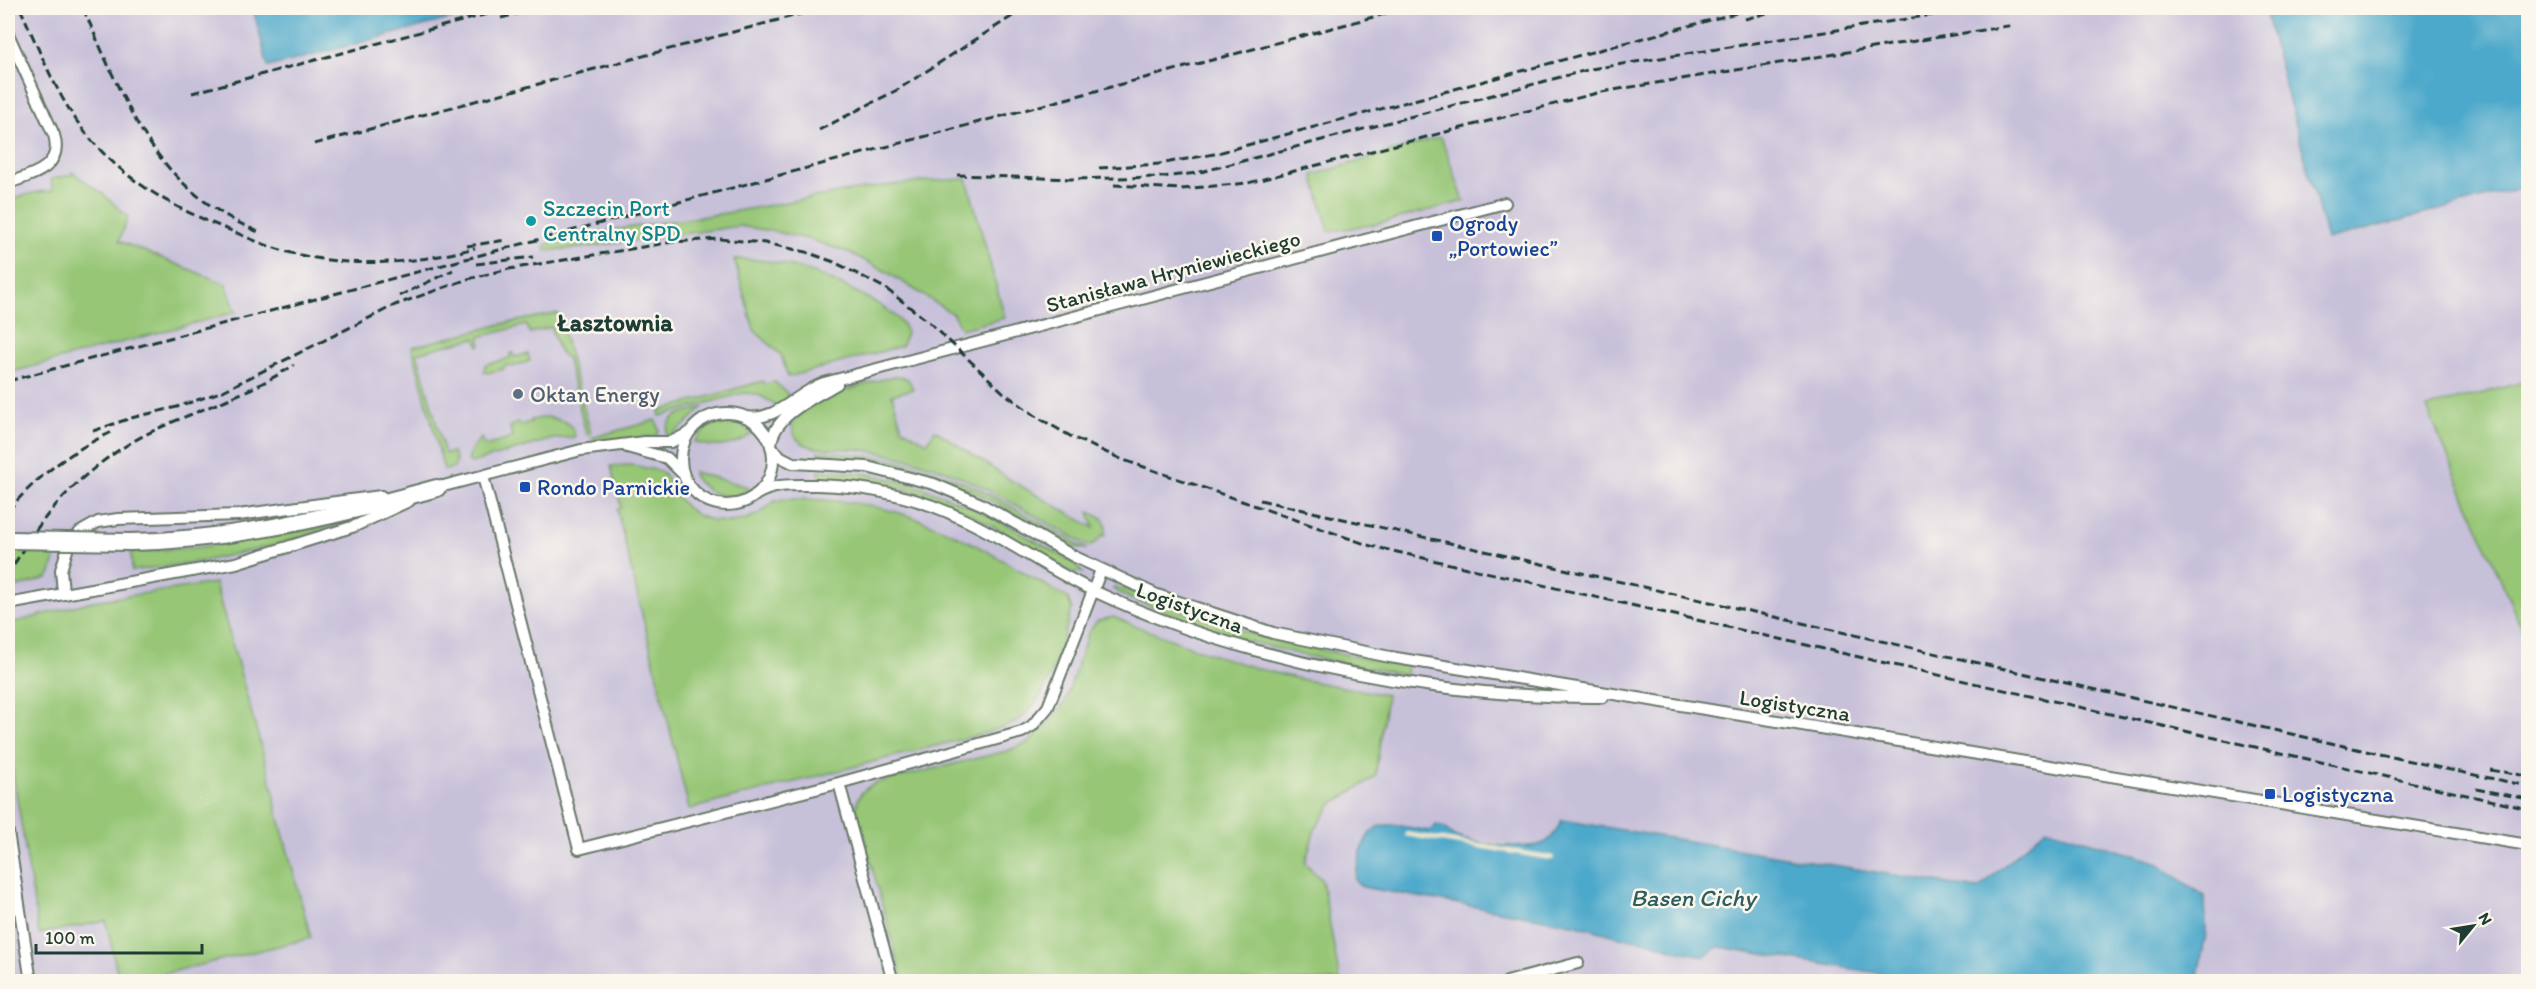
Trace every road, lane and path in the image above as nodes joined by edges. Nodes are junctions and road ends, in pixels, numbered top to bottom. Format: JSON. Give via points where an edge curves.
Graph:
{"nodes":[{"id":1,"x":8,"y":34,"type":"edge"},
{"id":2,"x":8,"y":183,"type":"edge"},
{"id":3,"x":1505,"y":203,"type":"dead end"},
{"id":4,"x":852,"y":377,"type":"junction"},
{"id":5,"x":745,"y":417,"type":"junction"},
{"id":6,"x":689,"y":433,"type":"junction"},
{"id":7,"x":612,"y":445,"type":"junction"},
{"id":8,"x":771,"y":447,"type":"junction"},
{"id":9,"x":483,"y":476,"type":"junction"},
{"id":10,"x":684,"y":476,"type":"junction"},
{"id":11,"x":437,"y":489,"type":"junction"},
{"id":12,"x":755,"y":495,"type":"junction"},
{"id":13,"x":8,"y":540,"type":"edge"},
{"id":14,"x":1101,"y":570,"type":"junction"},
{"id":15,"x":1094,"y":591,"type":"junction"},
{"id":16,"x":63,"y":592,"type":"junction"},
{"id":17,"x":8,"y":604,"type":"edge"},
{"id":18,"x":1636,"y":698,"type":"junction"},
{"id":19,"x":839,"y":783,"type":"junction"},
{"id":20,"x":8,"y":832,"type":"edge"},
{"id":21,"x":2529,"y":845,"type":"edge"},
{"id":22,"x":1578,"y":963,"type":"dead end"},
{"id":23,"x":31,"y":981,"type":"edge"},
{"id":24,"x":893,"y":981,"type":"edge"},
{"id":25,"x":1507,"y":981,"type":"edge"}],
"edges":[{"from":1,"to":2,"type":"street","via":[[56,147],[42,171]]},
{"from":3,"to":4,"type":"street","name":"Stanisława Hryniewieckiego"},
{"from":4,"to":5,"type":"street","name":"Stanisława Hryniewieckiego","via":[[816,386],[769,416]]},
{"from":4,"to":8,"type":"street","name":"Stanisława Hryniewieckiego","via":[[788,416],[775,431]]},
{"from":5,"to":6,"type":"street","via":[[714,415]]},
{"from":5,"to":8,"type":"street","via":[[763,431]]},
{"from":6,"to":7,"type":"street","via":[[671,442]]},
{"from":6,"to":10,"type":"street","via":[[681,454]]},
{"from":7,"to":9,"type":"street"},
{"from":7,"to":10,"type":"street","via":[[664,457]]},
{"from":8,"to":12,"type":"street","via":[[770,473]]},
{"from":8,"to":14,"type":"street","name":"Logistyczna","via":[[793,463],[867,467],[945,488]]},
{"from":9,"to":11,"type":"street"},
{"from":9,"to":19,"type":"street","via":[[579,849]]},
{"from":10,"to":12,"type":"street","via":[[694,491],[712,502],[735,504]]},
{"from":11,"to":13,"type":"main road","bridge":true,"via":[[258,531],[193,539]]},
{"from":11,"to":16,"type":"street","via":[[363,524],[263,555],[211,568]]},
{"from":11,"to":16,"type":"street","via":[[265,513],[98,522],[80,532],[68,548],[61,570]]},
{"from":12,"to":15,"type":"street","name":"Logistyczna","via":[[777,486],[822,486],[872,490],[911,499],[966,520]]},
{"from":14,"to":15,"type":"street"},
{"from":14,"to":18,"type":"street","name":"Logistyczna","via":[[1189,607],[1293,638]]},
{"from":15,"to":18,"type":"street","name":"Logistyczna","via":[[1237,645],[1335,669],[1489,693]]},
{"from":15,"to":19,"type":"street","via":[[1054,694],[1032,726],[1013,736]]},
{"from":16,"to":17,"type":"street"},
{"from":18,"to":21,"type":"street","name":"Logistyczna"},
{"from":19,"to":24,"type":"street"},
{"from":20,"to":23,"type":"street"},
{"from":22,"to":25,"type":"street"}]}
